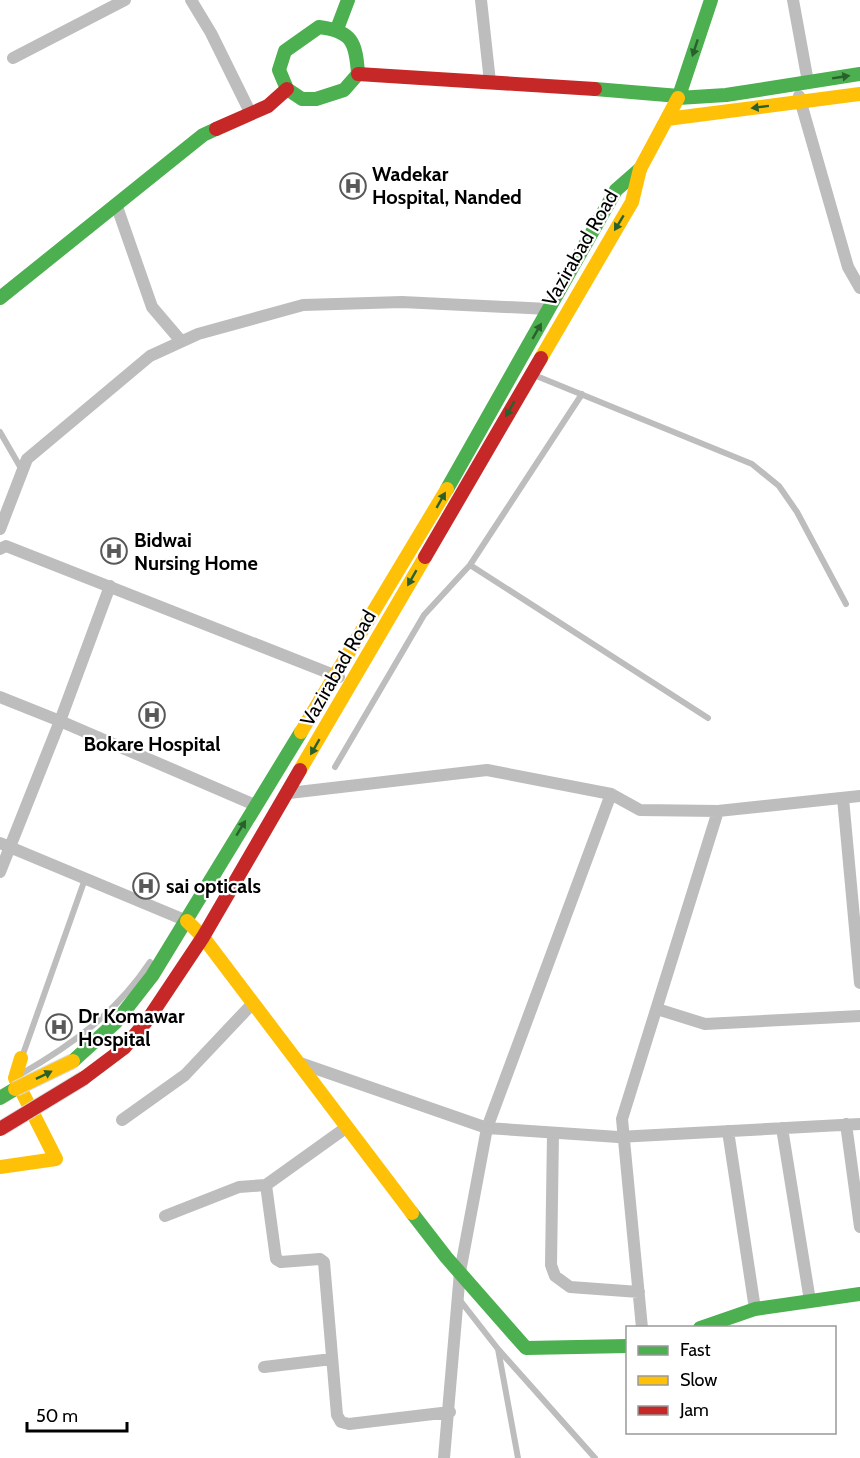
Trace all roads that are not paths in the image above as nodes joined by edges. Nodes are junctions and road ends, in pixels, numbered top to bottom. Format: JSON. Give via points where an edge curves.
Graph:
{"nodes":[{"id":1,"x":125,"y":0,"type":"edge"},
{"id":2,"x":191,"y":0,"type":"edge"},
{"id":3,"x":348,"y":0,"type":"edge"},
{"id":4,"x":481,"y":0,"type":"edge"},
{"id":5,"x":711,"y":0,"type":"edge"},
{"id":6,"x":793,"y":0,"type":"edge"},
{"id":7,"x":337,"y":29,"type":"junction"},
{"id":8,"x":13,"y":58,"type":"dead end"},
{"id":9,"x":358,"y":74,"type":"junction"},
{"id":10,"x":860,"y":74,"type":"edge"},
{"id":11,"x":490,"y":82,"type":"junction"},
{"id":12,"x":802,"y":83,"type":"junction"},
{"id":13,"x":287,"y":89,"type":"junction"},
{"id":14,"x":860,"y":94,"type":"edge"},
{"id":15,"x":679,"y":96,"type":"junction"},
{"id":16,"x":801,"y":102,"type":"junction"},
{"id":17,"x":251,"y":114,"type":"junction"},
{"id":18,"x":667,"y":119,"type":"junction"},
{"id":19,"x":640,"y":169,"type":"junction"},
{"id":20,"x":116,"y":204,"type":"junction"},
{"id":21,"x":860,"y":288,"type":"edge"},
{"id":22,"x":0,"y":298,"type":"edge"},
{"id":23,"x":549,"y":309,"type":"junction"},
{"id":24,"x":181,"y":341,"type":"junction"},
{"id":25,"x":531,"y":373,"type":"junction"},
{"id":26,"x":582,"y":394,"type":"junction"},
{"id":27,"x":0,"y":432,"type":"edge"},
{"id":28,"x":23,"y":470,"type":"junction"},
{"id":29,"x":0,"y":529,"type":"edge"},
{"id":30,"x":0,"y":549,"type":"edge"},
{"id":31,"x":470,"y":565,"type":"junction"},
{"id":32,"x":110,"y":586,"type":"junction"},
{"id":33,"x":846,"y":604,"type":"dead end"},
{"id":34,"x":335,"y":675,"type":"junction"},
{"id":35,"x":352,"y":683,"type":"junction"},
{"id":36,"x":0,"y":697,"type":"edge"},
{"id":37,"x":708,"y":718,"type":"dead end"},
{"id":38,"x":60,"y":721,"type":"junction"},
{"id":39,"x":335,"y":767,"type":"dead end"},
{"id":40,"x":288,"y":793,"type":"junction"},
{"id":41,"x":611,"y":794,"type":"junction"},
{"id":42,"x":860,"y":796,"type":"edge"},
{"id":43,"x":843,"y":798,"type":"junction"},
{"id":44,"x":255,"y":805,"type":"junction"},
{"id":45,"x":718,"y":811,"type":"junction"},
{"id":46,"x":5,"y":845,"type":"edge"},
{"id":47,"x":223,"y":859,"type":"junction"},
{"id":48,"x":243,"y":870,"type":"junction"},
{"id":49,"x":0,"y":872,"type":"edge"},
{"id":50,"x":86,"y":879,"type":"junction"},
{"id":51,"x":179,"y":922,"type":"junction"},
{"id":52,"x":203,"y":937,"type":"junction"},
{"id":53,"x":153,"y":956,"type":"dead end"},
{"id":54,"x":860,"y":983,"type":"edge"},
{"id":55,"x":253,"y":1003,"type":"junction"},
{"id":56,"x":657,"y":1009,"type":"junction"},
{"id":57,"x":860,"y":1017,"type":"edge"},
{"id":58,"x":21,"y":1058,"type":"joint"},
{"id":59,"x":297,"y":1062,"type":"junction"},
{"id":60,"x":15,"y":1078,"type":"junction"},
{"id":61,"x":0,"y":1098,"type":"edge"},
{"id":62,"x":122,"y":1120,"type":"dead end"},
{"id":63,"x":846,"y":1124,"type":"junction"},
{"id":64,"x":860,"y":1124,"type":"edge"},
{"id":65,"x":347,"y":1126,"type":"junction"},
{"id":66,"x":487,"y":1128,"type":"junction"},
{"id":67,"x":782,"y":1128,"type":"junction"},
{"id":68,"x":0,"y":1129,"type":"edge"},
{"id":69,"x":728,"y":1131,"type":"junction"},
{"id":70,"x":553,"y":1133,"type":"junction"},
{"id":71,"x":625,"y":1137,"type":"junction"},
{"id":72,"x":0,"y":1167,"type":"edge"},
{"id":73,"x":266,"y":1185,"type":"junction"},
{"id":74,"x":165,"y":1216,"type":"dead end"},
{"id":75,"x":860,"y":1227,"type":"edge"},
{"id":76,"x":460,"y":1272,"type":"junction"},
{"id":77,"x":639,"y":1292,"type":"junction"},
{"id":78,"x":860,"y":1294,"type":"edge"},
{"id":79,"x":458,"y":1299,"type":"junction"},
{"id":80,"x":810,"y":1301,"type":"junction"},
{"id":81,"x":754,"y":1309,"type":"junction"},
{"id":82,"x":642,"y":1326,"type":"edge"},
{"id":83,"x":706,"y":1326,"type":"edge"},
{"id":84,"x":626,"y":1346,"type":"edge"},
{"id":85,"x":498,"y":1349,"type":"junction"},
{"id":86,"x":332,"y":1359,"type":"junction"},
{"id":87,"x":264,"y":1367,"type":"dead end"},
{"id":88,"x":450,"y":1412,"type":"junction"},
{"id":89,"x":444,"y":1458,"type":"edge"},
{"id":90,"x":518,"y":1458,"type":"edge"},
{"id":91,"x":595,"y":1458,"type":"edge"}],
"edges":[{"from":1,"to":8,"type":"street"},
{"from":2,"to":17,"type":"street"},
{"from":3,"to":7,"type":"main road"},
{"from":4,"to":11,"type":"street"},
{"from":5,"to":15,"type":"main road","name":"Vazirabad Road","one_way":true},
{"from":6,"to":12,"type":"street"},
{"from":7,"to":9,"type":"main road","via":[[351,38],[357,50]]},
{"from":7,"to":13,"type":"main road","via":[[319,27],[285,51],[279,70]]},
{"from":9,"to":11,"type":"main road"},
{"from":9,"to":13,"type":"main road","via":[[344,90],[316,99],[302,99]]},
{"from":12,"to":10,"type":"main road","one_way":true},
{"from":11,"to":15,"type":"main road"},
{"from":12,"to":15,"type":"main road","via":[[726,95]]},
{"from":12,"to":16,"type":"street"},
{"from":13,"to":17,"type":"main road","via":[[268,106]]},
{"from":14,"to":16,"type":"main road"},
{"from":15,"to":18,"type":"main road","name":"Vazirabad Road"},
{"from":16,"to":18,"type":"main road","one_way":true},
{"from":16,"to":21,"type":"street","via":[[848,267]]},
{"from":17,"to":20,"type":"main road","via":[[203,135]]},
{"from":18,"to":19,"type":"main road","name":"Vazirabad Road"},
{"from":19,"to":23,"type":"main road","name":"Vazirabad Road","via":[[616,190]]},
{"from":19,"to":25,"type":"main road","name":"Vazirabad Road","one_way":true,"via":[[632,202]]},
{"from":20,"to":22,"type":"main road"},
{"from":20,"to":24,"type":"street","via":[[152,307]]},
{"from":23,"to":24,"type":"street","via":[[402,302],[303,305]]},
{"from":34,"to":23,"type":"main road","name":"Vazirabad Road","one_way":true,"via":[[424,530]]},
{"from":24,"to":28,"type":"street","via":[[150,356],[27,459]]},
{"from":25,"to":26,"type":"lane"},
{"from":25,"to":35,"type":"main road","name":"Vazirabad Road","one_way":true},
{"from":26,"to":31,"type":"lane"},
{"from":26,"to":33,"type":"lane","via":[[752,464],[779,486],[797,512]]},
{"from":27,"to":28,"type":"lane"},
{"from":28,"to":29,"type":"street"},
{"from":30,"to":32,"type":"street","via":[[6,546]]},
{"from":31,"to":37,"type":"lane"},
{"from":31,"to":39,"type":"lane","via":[[424,615]]},
{"from":32,"to":34,"type":"street"},
{"from":32,"to":38,"type":"street"},
{"from":34,"to":35,"type":"street"},
{"from":34,"to":44,"type":"main road","name":"Vazirabad Road"},
{"from":35,"to":40,"type":"main road","name":"Vazirabad Road","one_way":true},
{"from":36,"to":38,"type":"street"},
{"from":38,"to":44,"type":"street"},
{"from":38,"to":46,"type":"street"},
{"from":40,"to":41,"type":"street","via":[[487,770]]},
{"from":40,"to":48,"type":"main road","name":"Vazirabad Road"},
{"from":41,"to":45,"type":"street","via":[[640,810]]},
{"from":41,"to":66,"type":"street"},
{"from":42,"to":43,"type":"street"},
{"from":43,"to":45,"type":"street"},
{"from":43,"to":54,"type":"street"},
{"from":47,"to":44,"type":"main road","name":"Vazirabad Road","one_way":true},
{"from":45,"to":56,"type":"street"},
{"from":46,"to":49,"type":"street"},
{"from":46,"to":50,"type":"street"},
{"from":47,"to":48,"type":"main road"},
{"from":47,"to":51,"type":"main road","name":"Vazirabad Road"},
{"from":48,"to":52,"type":"main road","name":"Vazirabad Road"},
{"from":50,"to":51,"type":"street"},
{"from":50,"to":58,"type":"lane"},
{"from":51,"to":52,"type":"main road"},
{"from":61,"to":51,"type":"main road","name":"Vazirabad Road","one_way":true,"bridge":true,"via":[[73,1061],[96,1044],[136,999]]},
{"from":52,"to":55,"type":"main road"},
{"from":52,"to":68,"type":"main road","name":"Vazirabad Road","bridge":true,"via":[[124,1048],[84,1078]]},
{"from":53,"to":60,"type":"lane","via":[[104,1017]]},
{"from":55,"to":59,"type":"main road"},
{"from":55,"to":62,"type":"street","via":[[185,1075]]},
{"from":56,"to":57,"type":"street","via":[[705,1024]]},
{"from":56,"to":71,"type":"street","via":[[622,1119]]},
{"from":58,"to":60,"type":"main road"},
{"from":59,"to":65,"type":"main road"},
{"from":59,"to":66,"type":"street"},
{"from":60,"to":72,"type":"main road","via":[[56,1158]]},
{"from":63,"to":64,"type":"street"},
{"from":63,"to":67,"type":"street"},
{"from":63,"to":75,"type":"street"},
{"from":65,"to":73,"type":"street"},
{"from":65,"to":76,"type":"main road"},
{"from":66,"to":70,"type":"street"},
{"from":66,"to":76,"type":"street"},
{"from":67,"to":69,"type":"street"},
{"from":67,"to":80,"type":"street"},
{"from":69,"to":71,"type":"street"},
{"from":69,"to":81,"type":"street"},
{"from":70,"to":71,"type":"street"},
{"from":70,"to":77,"type":"street","via":[[551,1265],[555,1276],[570,1287]]},
{"from":71,"to":77,"type":"street"},
{"from":73,"to":74,"type":"street","via":[[239,1187]]},
{"from":73,"to":86,"type":"street","via":[[276,1259],[324,1262]]},
{"from":76,"to":79,"type":"street"},
{"from":76,"to":84,"type":"main road","via":[[526,1348]]},
{"from":77,"to":82,"type":"street"},
{"from":78,"to":80,"type":"main road"},
{"from":79,"to":85,"type":"lane"},
{"from":79,"to":88,"type":"street"},
{"from":80,"to":81,"type":"main road"},
{"from":81,"to":83,"type":"main road"},
{"from":85,"to":90,"type":"lane"},
{"from":85,"to":91,"type":"lane"},
{"from":86,"to":87,"type":"street"},
{"from":86,"to":88,"type":"street","via":[[337,1415],[344,1424]]},
{"from":88,"to":89,"type":"street"}]}
